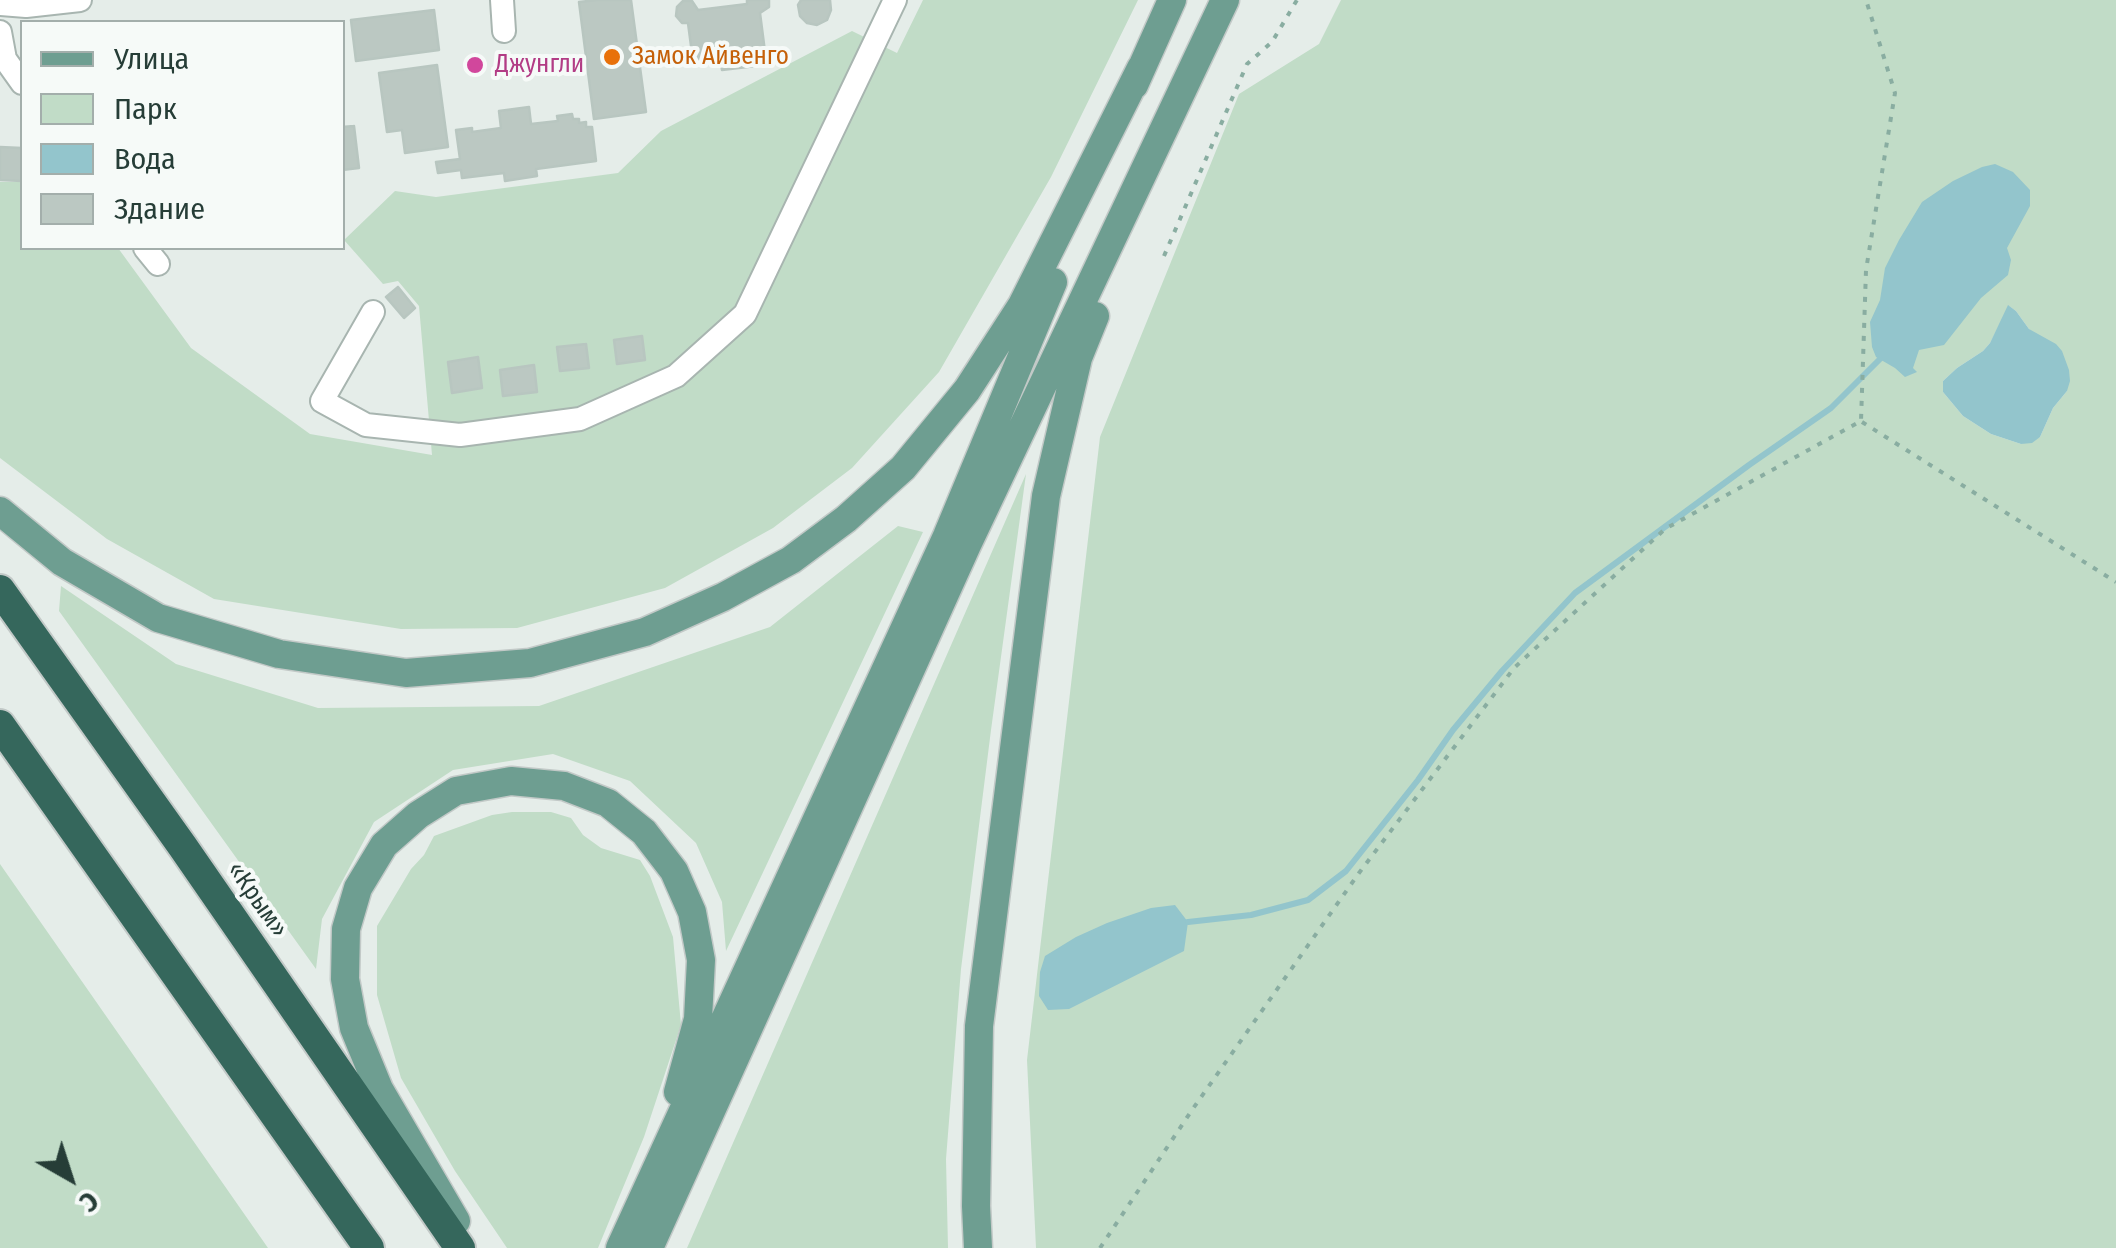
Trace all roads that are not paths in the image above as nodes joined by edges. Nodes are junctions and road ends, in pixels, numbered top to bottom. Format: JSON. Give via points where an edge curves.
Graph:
{"nodes":[{"id":1,"x":80,"y":0,"type":"edge"},
{"id":2,"x":502,"y":0,"type":"edge"},
{"id":3,"x":895,"y":0,"type":"edge"},
{"id":4,"x":1172,"y":0,"type":"edge"},
{"id":5,"x":1225,"y":0,"type":"edge"},
{"id":6,"x":0,"y":4,"type":"edge"},
{"id":7,"x":504,"y":31,"type":"dead end"},
{"id":8,"x":0,"y":32,"type":"edge"},
{"id":9,"x":1141,"y":68,"type":"junction"},
{"id":10,"x":20,"y":80,"type":"edge"},
{"id":11,"x":1184,"y":88,"type":"junction"},
{"id":12,"x":373,"y":312,"type":"dead end"},
{"id":13,"x":0,"y":512,"type":"edge"},
{"id":14,"x":0,"y":590,"type":"edge"},
{"id":15,"x":0,"y":725,"type":"edge"},
{"id":16,"x":656,"y":1172,"type":"junction"},
{"id":17,"x":369,"y":1248,"type":"edge"},
{"id":18,"x":460,"y":1248,"type":"edge"},
{"id":19,"x":472,"y":1248,"type":"edge"},
{"id":20,"x":620,"y":1248,"type":"edge"},
{"id":21,"x":649,"y":1248,"type":"edge"},
{"id":22,"x":978,"y":1248,"type":"edge"}],
"edges":[{"from":1,"to":6,"type":"lane"},
{"from":2,"to":7,"type":"lane"},
{"from":3,"to":12,"type":"lane","via":[[745,314],[676,376],[580,419],[460,435],[366,426],[322,401]]},
{"from":4,"to":9,"type":"main road"},
{"from":5,"to":11,"type":"main road"},
{"from":8,"to":10,"type":"lane","via":[[5,59]]},
{"from":9,"to":13,"type":"main road","via":[[1022,306],[968,390],[903,468],[791,560],[644,632],[530,663],[406,673],[279,654],[158,618],[62,562]]},
{"from":9,"to":16,"type":"main road","via":[[947,536]]},
{"from":11,"to":21,"type":"main road","via":[[967,545]]},
{"from":11,"to":22,"type":"main road","via":[[1078,358],[1046,496],[979,1026]]},
{"from":14,"to":18,"type":"highway","name":"«Крым»"},
{"from":15,"to":17,"type":"highway"},
{"from":16,"to":19,"type":"main road","via":[[698,1019],[701,960],[692,912],[674,871],[644,832],[608,803],[564,786],[511,780],[456,792],[384,845],[358,888],[346,929],[345,978],[354,1028],[379,1089]]},
{"from":16,"to":20,"type":"main road"}]}
